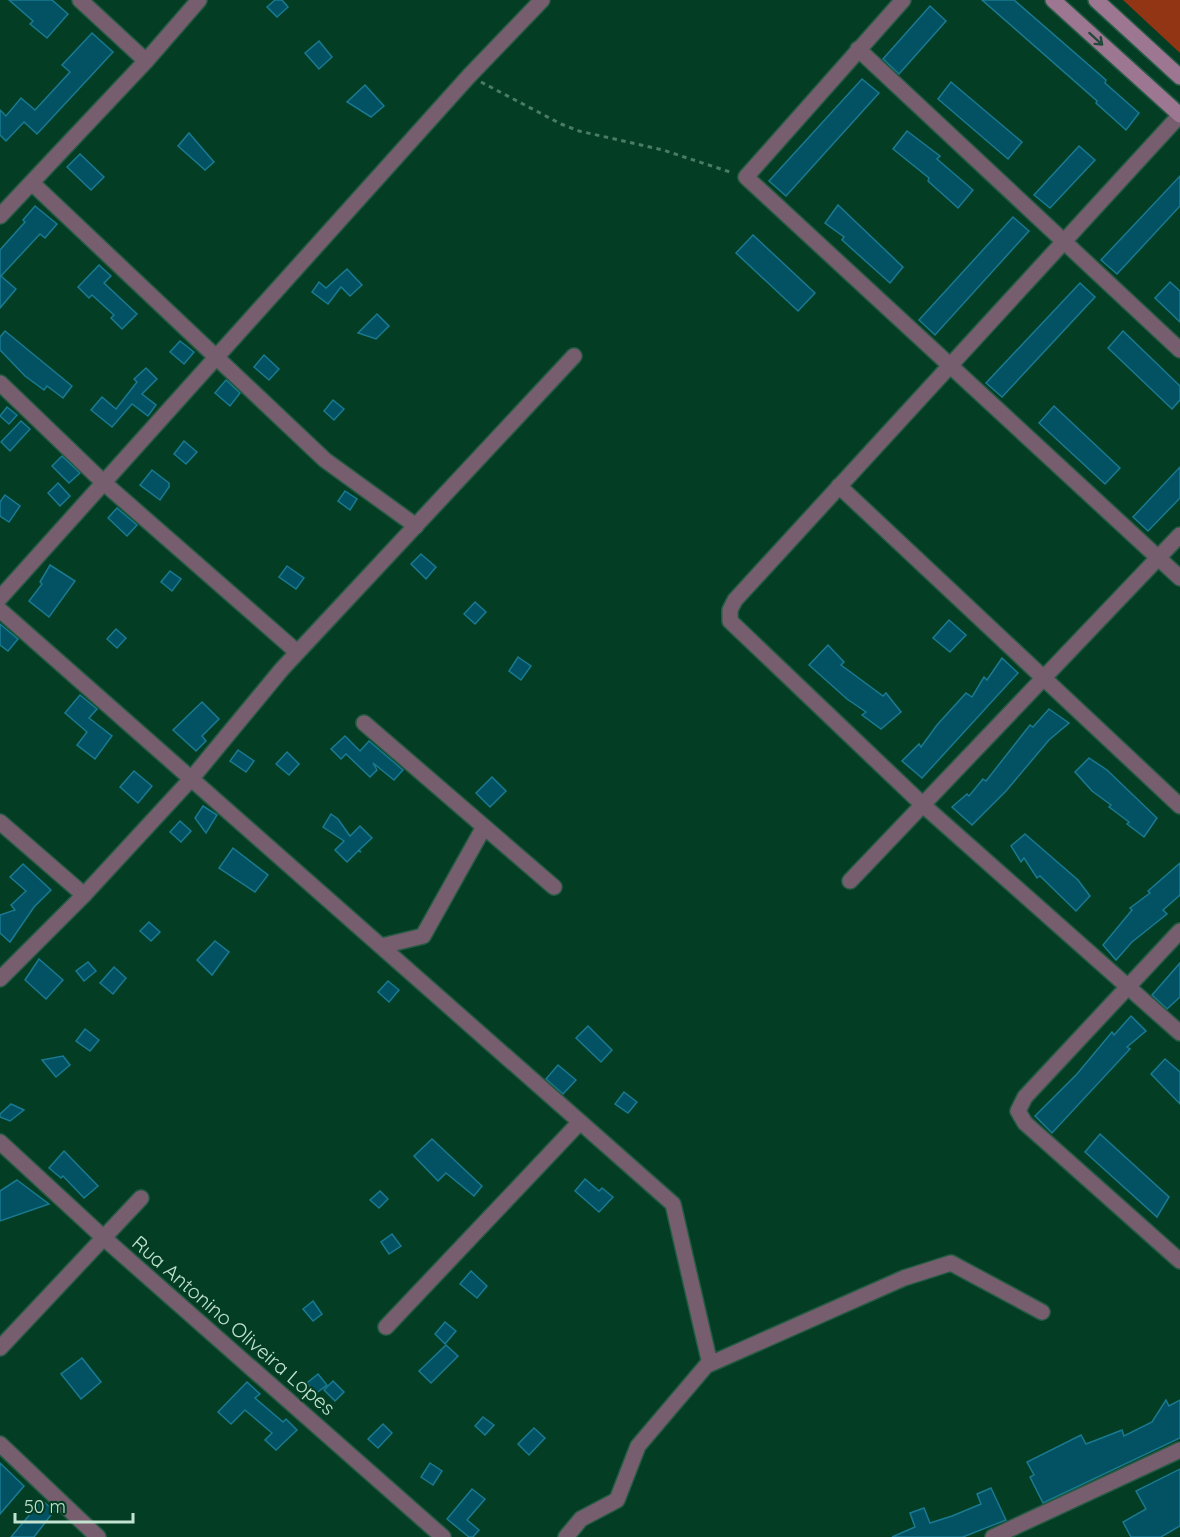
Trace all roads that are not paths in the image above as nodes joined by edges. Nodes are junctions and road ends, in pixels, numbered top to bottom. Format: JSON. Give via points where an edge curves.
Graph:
{"nodes":[{"id":1,"x":80,"y":0,"type":"edge"},
{"id":2,"x":199,"y":0,"type":"edge"},
{"id":3,"x":542,"y":0,"type":"edge"},
{"id":4,"x":903,"y":0,"type":"edge"},
{"id":5,"x":1053,"y":0,"type":"edge"},
{"id":6,"x":1096,"y":0,"type":"edge"},
{"id":7,"x":858,"y":49,"type":"junction"},
{"id":8,"x":146,"y":61,"type":"junction"},
{"id":9,"x":1180,"y":77,"type":"edge"},
{"id":10,"x":1180,"y":115,"type":"edge"},
{"id":11,"x":32,"y":183,"type":"junction"},
{"id":12,"x":0,"y":216,"type":"edge"},
{"id":13,"x":1063,"y":242,"type":"junction"},
{"id":14,"x":1180,"y":350,"type":"edge"},
{"id":15,"x":574,"y":356,"type":"dead end"},
{"id":16,"x":219,"y":358,"type":"junction"},
{"id":17,"x":951,"y":364,"type":"junction"},
{"id":18,"x":0,"y":384,"type":"edge"},
{"id":19,"x":103,"y":482,"type":"junction"},
{"id":20,"x":839,"y":486,"type":"junction"},
{"id":21,"x":416,"y":526,"type":"junction"},
{"id":22,"x":1180,"y":535,"type":"edge"},
{"id":23,"x":1158,"y":558,"type":"junction"},
{"id":24,"x":1180,"y":578,"type":"edge"},
{"id":25,"x":0,"y":598,"type":"edge"},
{"id":26,"x":0,"y":610,"type":"edge"},
{"id":27,"x":297,"y":652,"type":"junction"},
{"id":28,"x":1045,"y":677,"type":"junction"},
{"id":29,"x":364,"y":723,"type":"dead end"},
{"id":30,"x":192,"y":778,"type":"junction"},
{"id":31,"x":923,"y":805,"type":"junction"},
{"id":32,"x":1180,"y":806,"type":"edge"},
{"id":33,"x":0,"y":822,"type":"edge"},
{"id":34,"x":484,"y":827,"type":"junction"},
{"id":35,"x":850,"y":881,"type":"dead end"},
{"id":36,"x":554,"y":887,"type":"dead end"},
{"id":37,"x":84,"y":895,"type":"junction"},
{"id":38,"x":1180,"y":931,"type":"edge"},
{"id":39,"x":382,"y":946,"type":"junction"},
{"id":40,"x":0,"y":979,"type":"edge"},
{"id":41,"x":1129,"y":986,"type":"junction"},
{"id":42,"x":1180,"y":1033,"type":"edge"},
{"id":43,"x":580,"y":1122,"type":"junction"},
{"id":44,"x":0,"y":1142,"type":"edge"},
{"id":45,"x":141,"y":1198,"type":"dead end"},
{"id":46,"x":105,"y":1239,"type":"junction"},
{"id":47,"x":1180,"y":1261,"type":"edge"},
{"id":48,"x":1042,"y":1312,"type":"dead end"},
{"id":49,"x":386,"y":1327,"type":"dead end"},
{"id":50,"x":0,"y":1348,"type":"edge"},
{"id":51,"x":710,"y":1362,"type":"junction"},
{"id":52,"x":0,"y":1444,"type":"edge"},
{"id":53,"x":1180,"y":1450,"type":"edge"},
{"id":54,"x":98,"y":1537,"type":"edge"},
{"id":55,"x":443,"y":1537,"type":"edge"},
{"id":56,"x":566,"y":1537,"type":"edge"},
{"id":57,"x":993,"y":1537,"type":"edge"}],
"edges":[{"from":1,"to":8,"type":"street"},
{"from":2,"to":8,"type":"street"},
{"from":3,"to":16,"type":"street","via":[[469,76]]},
{"from":4,"to":7,"type":"street"},
{"from":5,"to":10,"type":"street","one_way":true},
{"from":6,"to":9,"type":"street"},
{"from":7,"to":13,"type":"street"},
{"from":7,"to":17,"type":"street","via":[[746,177]]},
{"from":8,"to":11,"type":"street"},
{"from":10,"to":13,"type":"street"},
{"from":11,"to":12,"type":"street"},
{"from":11,"to":16,"type":"street"},
{"from":13,"to":14,"type":"street"},
{"from":13,"to":17,"type":"street"},
{"from":15,"to":21,"type":"street"},
{"from":16,"to":19,"type":"street"},
{"from":16,"to":21,"type":"street","via":[[325,460]]},
{"from":17,"to":20,"type":"street"},
{"from":17,"to":23,"type":"street"},
{"from":18,"to":19,"type":"street"},
{"from":19,"to":25,"type":"street"},
{"from":19,"to":27,"type":"street"},
{"from":20,"to":28,"type":"street"},
{"from":20,"to":31,"type":"street","via":[[735,600],[729,617]]},
{"from":21,"to":27,"type":"street"},
{"from":22,"to":23,"type":"street"},
{"from":23,"to":24,"type":"street"},
{"from":23,"to":28,"type":"street"},
{"from":26,"to":30,"type":"street"},
{"from":27,"to":30,"type":"street"},
{"from":28,"to":31,"type":"street"},
{"from":28,"to":32,"type":"street"},
{"from":29,"to":34,"type":"street"},
{"from":30,"to":37,"type":"street"},
{"from":30,"to":39,"type":"street"},
{"from":31,"to":35,"type":"street"},
{"from":31,"to":41,"type":"street"},
{"from":33,"to":37,"type":"street"},
{"from":34,"to":36,"type":"street"},
{"from":34,"to":39,"type":"street","via":[[423,936]]},
{"from":37,"to":40,"type":"street"},
{"from":38,"to":41,"type":"street"},
{"from":39,"to":43,"type":"street"},
{"from":41,"to":42,"type":"street"},
{"from":41,"to":47,"type":"street","via":[[1025,1096],[1018,1111],[1025,1123]]},
{"from":43,"to":49,"type":"street"},
{"from":43,"to":51,"type":"street","via":[[673,1204]]},
{"from":44,"to":46,"type":"street","name":"Rua Antonino Oliveira Lopes"},
{"from":45,"to":46,"type":"street"},
{"from":46,"to":50,"type":"street"},
{"from":46,"to":55,"type":"street","name":"Rua Antonino Oliveira Lopes"},
{"from":48,"to":51,"type":"street","via":[[951,1263],[904,1278]]},
{"from":51,"to":56,"type":"street","via":[[638,1446],[617,1500],[581,1520]]},
{"from":52,"to":54,"type":"street"},
{"from":53,"to":57,"type":"street"}]}
